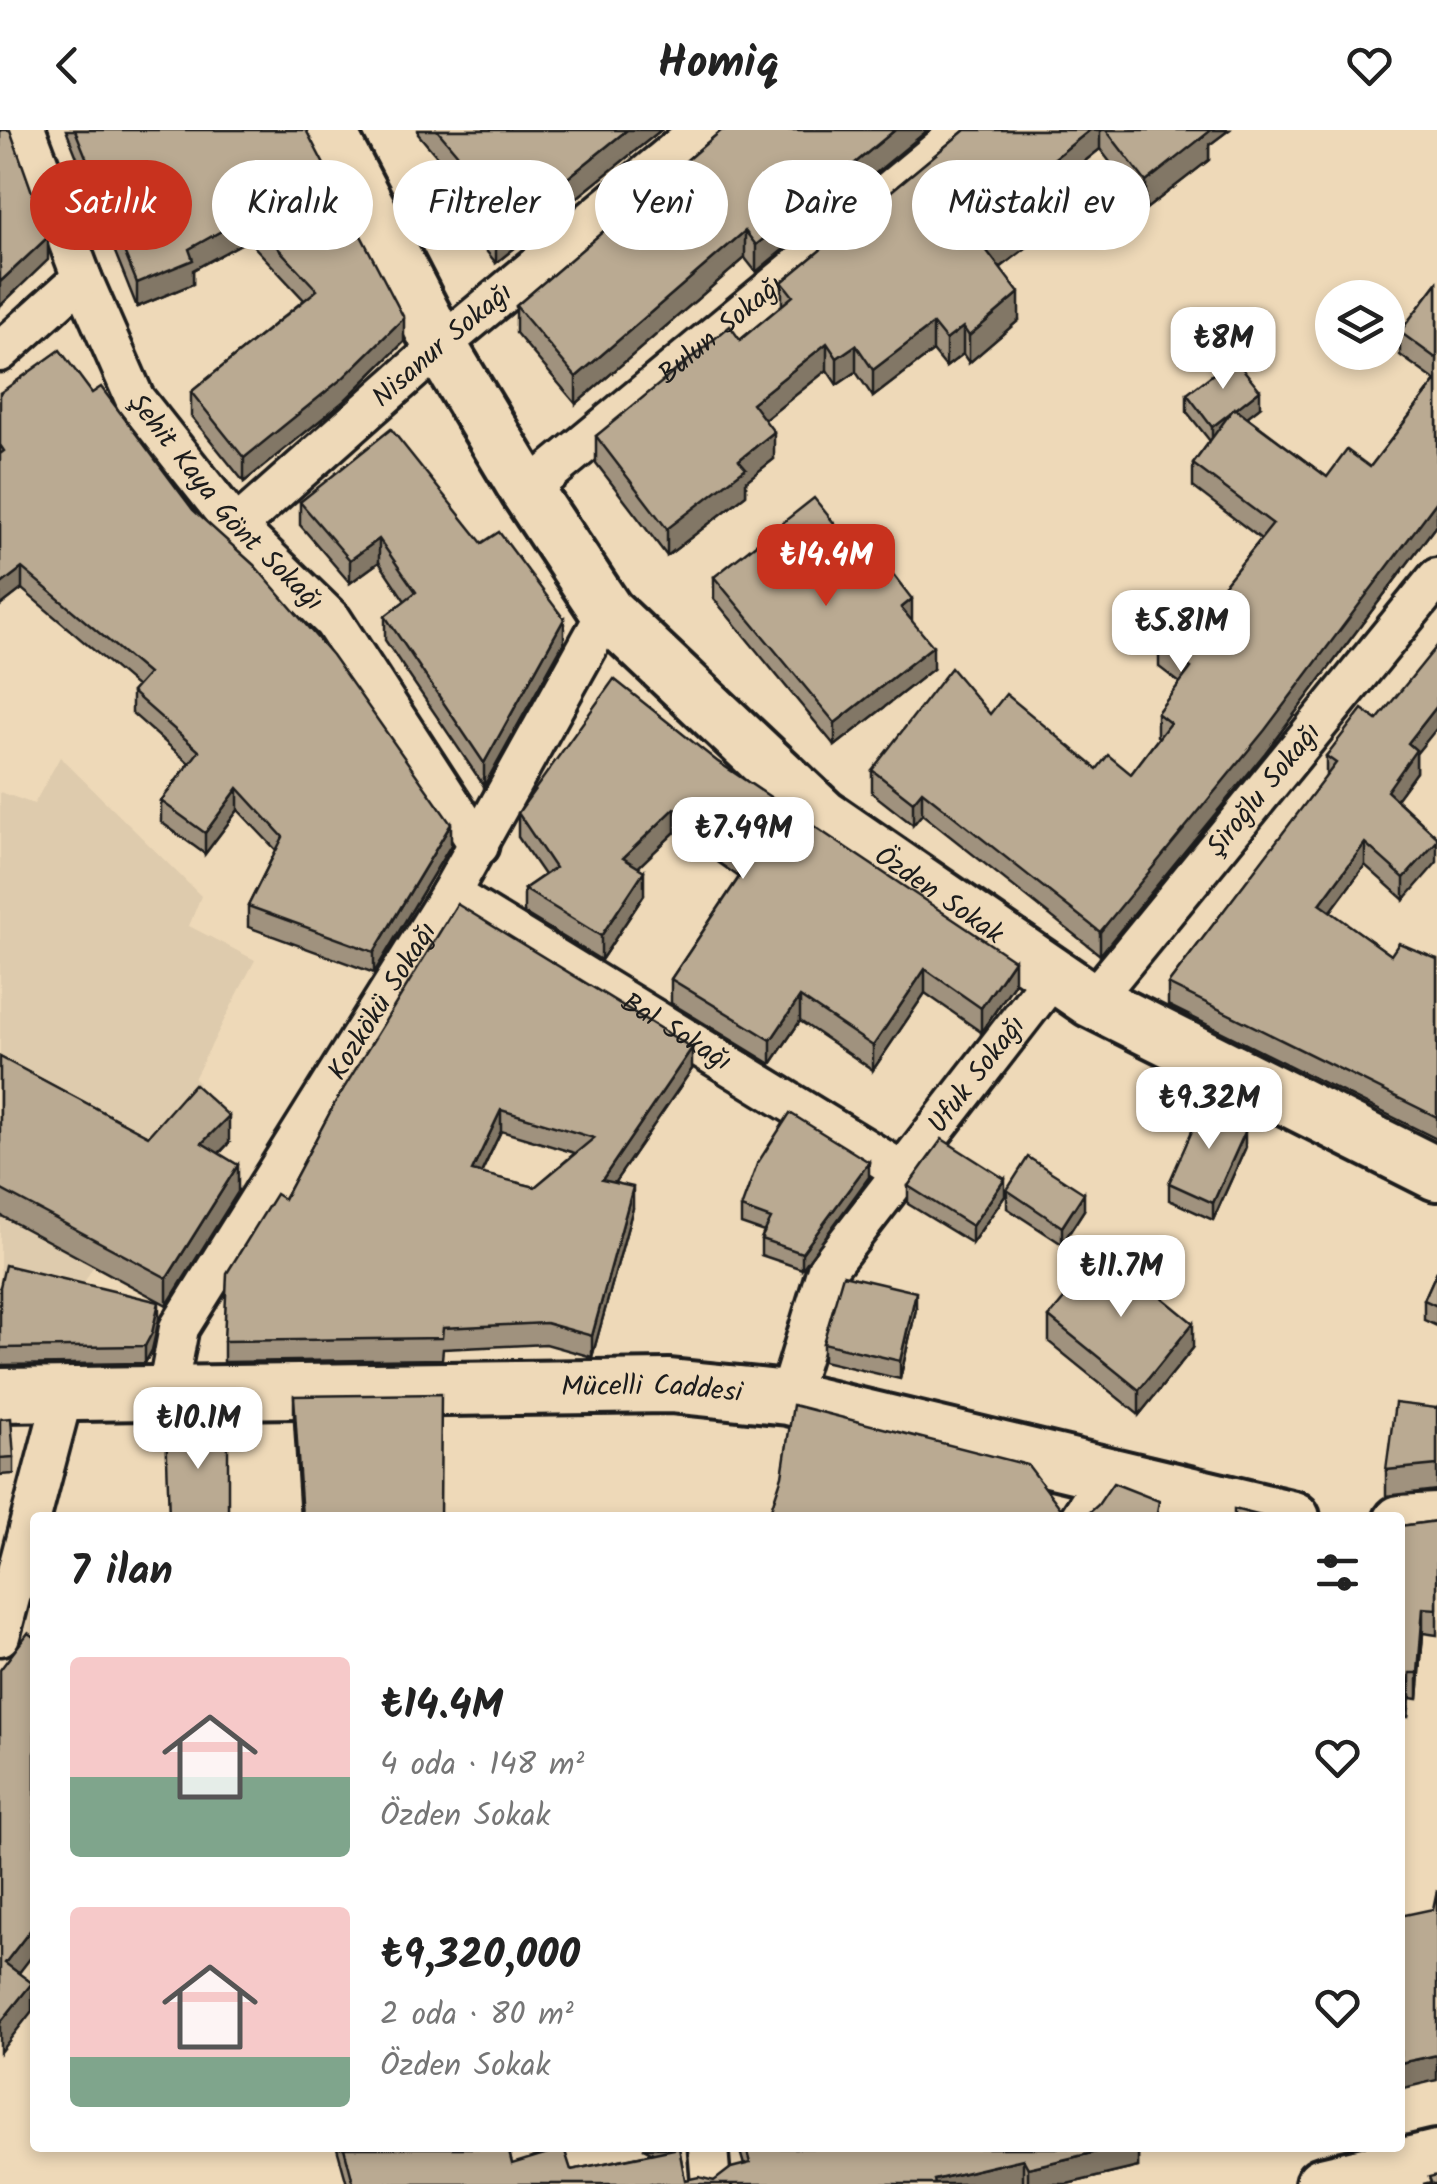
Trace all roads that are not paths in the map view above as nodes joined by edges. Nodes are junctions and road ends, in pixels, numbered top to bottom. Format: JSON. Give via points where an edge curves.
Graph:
{"nodes":[{"id":1,"x":26,"y":130,"type":"edge"},
{"id":2,"x":328,"y":130,"type":"edge"},
{"id":3,"x":700,"y":130,"type":"edge"},
{"id":4,"x":963,"y":130,"type":"edge"},
{"id":5,"x":82,"y":278,"type":"junction"},
{"id":6,"x":440,"y":346,"type":"junction"},
{"id":7,"x":0,"y":352,"type":"edge"},
{"id":8,"x":527,"y":491,"type":"junction"},
{"id":9,"x":236,"y":527,"type":"junction"},
{"id":10,"x":1437,"y":578,"type":"edge"},
{"id":11,"x":607,"y":612,"type":"junction"},
{"id":12,"x":479,"y":846,"type":"junction"},
{"id":13,"x":450,"y":894,"type":"junction"},
{"id":14,"x":1072,"y":989,"type":"junction"},
{"id":15,"x":902,"y":1171,"type":"junction"},
{"id":16,"x":1437,"y":1174,"type":"edge"},
{"id":17,"x":166,"y":1392,"type":"junction"},
{"id":18,"x":64,"y":1393,"type":"junction"},
{"id":19,"x":0,"y":1395,"type":"edge"},
{"id":20,"x":788,"y":1398,"type":"junction"},
{"id":21,"x":1108,"y":1474,"type":"junction"},
{"id":22,"x":33,"y":1512,"type":"edge"},
{"id":23,"x":1084,"y":1512,"type":"edge"},
{"id":24,"x":1268,"y":1512,"type":"edge"},
{"id":25,"x":1437,"y":1520,"type":"edge"},
{"id":26,"x":30,"y":1522,"type":"edge"},
{"id":27,"x":1405,"y":1522,"type":"edge"},
{"id":28,"x":0,"y":1636,"type":"edge"},
{"id":29,"x":708,"y":2152,"type":"edge"},
{"id":30,"x":1437,"y":2158,"type":"edge"},
{"id":31,"x":711,"y":2184,"type":"edge"},
{"id":32,"x":1322,"y":2184,"type":"edge"}],
"edges":[{"from":1,"to":5,"type":"street","name":"Şehit Kaya Gönt Sokağı"},
{"from":2,"to":6,"type":"main road","name":"Özden Sokak"},
{"from":3,"to":6,"type":"street","name":"Nisanur Sokağı"},
{"from":4,"to":8,"type":"street","name":"Bulun Sokağı"},
{"from":5,"to":7,"type":"street"},
{"from":5,"to":9,"type":"street","name":"Şehit Kaya Gönt Sokağı","via":[[135,399]]},
{"from":6,"to":8,"type":"main road","name":"Özden Sokak"},
{"from":6,"to":9,"type":"street","name":"Nisanur Sokağı"},
{"from":8,"to":11,"type":"main road","name":"Özden Sokak"},
{"from":9,"to":12,"type":"street","name":"Şehit Kaya Gönt Sokağı","via":[[333,621]]},
{"from":10,"to":14,"type":"street","name":"Şiroğlu Sokağı"},
{"from":11,"to":12,"type":"street","name":"Kozkökü Sokağı"},
{"from":11,"to":14,"type":"main road","name":"Özden Sokak","via":[[823,816]]},
{"from":12,"to":13,"type":"street","name":"Kozkökü Sokağı"},
{"from":13,"to":15,"type":"street","name":"Bal Sokağı"},
{"from":13,"to":17,"type":"street","name":"Kozkökü Sokağı","via":[[180,1328]]},
{"from":14,"to":15,"type":"street","name":"Ufuk Sokağı"},
{"from":14,"to":16,"type":"main road","name":"Özden Sokak"},
{"from":15,"to":20,"type":"street","name":"Ufuk Sokağı","via":[[827,1269]]},
{"from":17,"to":18,"type":"main road","name":"Mücelli Caddesi"},
{"from":17,"to":20,"type":"main road","name":"Mücelli Caddesi","via":[[670,1386]]},
{"from":18,"to":19,"type":"main road","name":"Mücelli Caddesi"},
{"from":18,"to":22,"type":"street"},
{"from":20,"to":21,"type":"main road","name":"Mücelli Caddesi"},
{"from":21,"to":23,"type":"street"},
{"from":21,"to":24,"type":"main road","name":"Mücelli Caddesi"},
{"from":25,"to":27,"type":"main road"},
{"from":26,"to":28,"type":"street"},
{"from":29,"to":31,"type":"street"},
{"from":30,"to":32,"type":"main road"}]}
